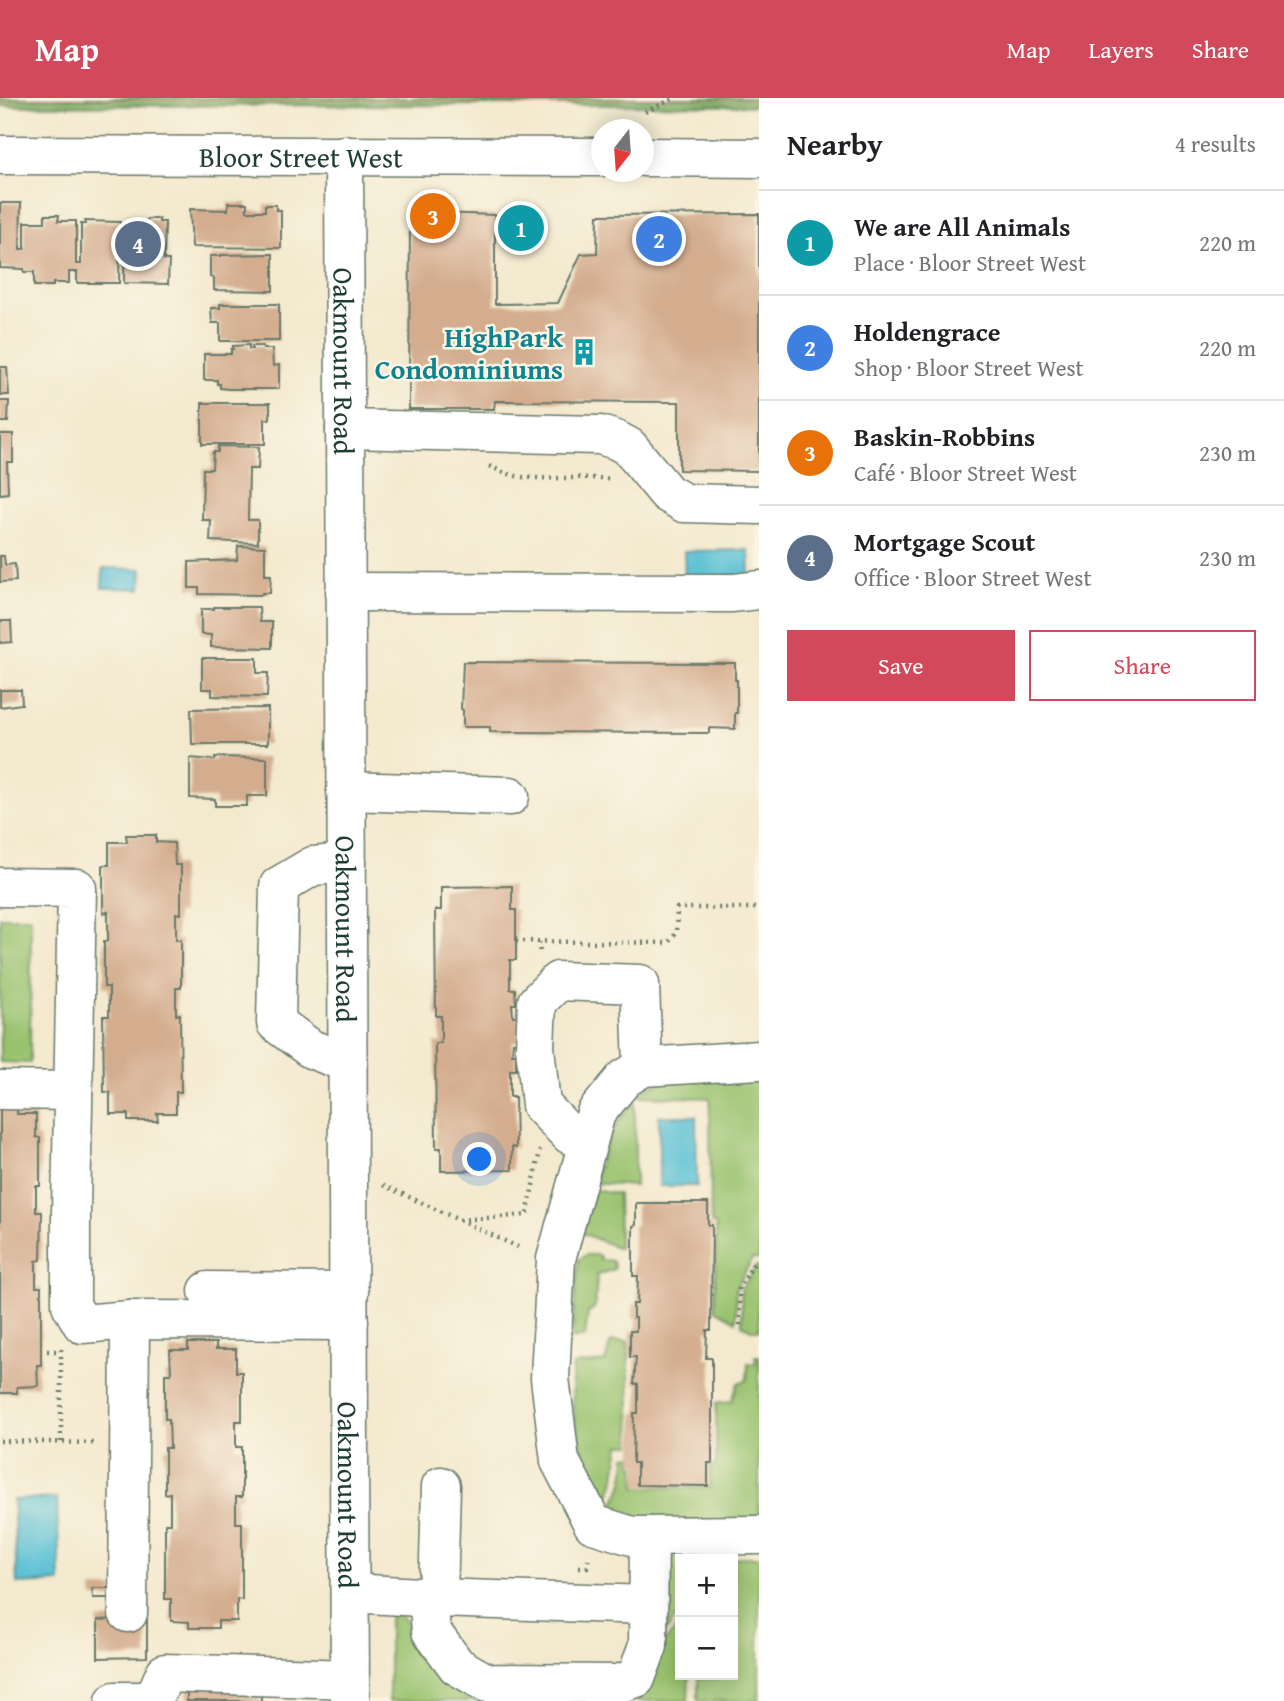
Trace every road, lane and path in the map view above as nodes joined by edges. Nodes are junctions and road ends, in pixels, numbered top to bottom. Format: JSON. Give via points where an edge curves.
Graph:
{"nodes":[{"id":1,"x":675,"y":98,"type":"edge"},
{"id":2,"x":645,"y":112,"type":"dead end"},
{"id":3,"x":0,"y":155,"type":"edge"},
{"id":4,"x":344,"y":155,"type":"junction"},
{"id":5,"x":591,"y":157,"type":"edge"},
{"id":6,"x":654,"y":157,"type":"edge"},
{"id":7,"x":759,"y":158,"type":"edge"},
{"id":8,"x":345,"y":429,"type":"junction"},
{"id":9,"x":483,"y":463,"type":"dead end"},
{"id":10,"x":618,"y":480,"type":"dead end"},
{"id":11,"x":759,"y":505,"type":"edge"},
{"id":12,"x":759,"y":590,"type":"edge"},
{"id":13,"x":345,"y":593,"type":"junction"},
{"id":14,"x":346,"y":791,"type":"junction"},
{"id":15,"x":510,"y":796,"type":"dead end"},
{"id":16,"x":347,"y":863,"type":"junction"},
{"id":17,"x":0,"y":887,"type":"edge"},
{"id":18,"x":759,"y":908,"type":"edge"},
{"id":19,"x":516,"y":941,"type":"dead end"},
{"id":20,"x":759,"y":1060,"type":"edge"},
{"id":21,"x":348,"y":1063,"type":"junction"},
{"id":22,"x":643,"y":1067,"type":"junction"},
{"id":23,"x":0,"y":1090,"type":"edge"},
{"id":24,"x":73,"y":1091,"type":"junction"},
{"id":25,"x":588,"y":1141,"type":"junction"},
{"id":26,"x":383,"y":1185,"type":"dead end"},
{"id":27,"x":527,"y":1215,"type":"dead end"},
{"id":28,"x":459,"y":1220,"type":"junction"},
{"id":29,"x":518,"y":1247,"type":"dead end"},
{"id":30,"x":759,"y":1263,"type":"edge"},
{"id":31,"x":208,"y":1291,"type":"dead end"},
{"id":32,"x":349,"y":1307,"type":"junction"},
{"id":33,"x":130,"y":1320,"type":"junction"},
{"id":34,"x":740,"y":1325,"type":"dead end"},
{"id":35,"x":71,"y":1337,"type":"junction"},
{"id":36,"x":47,"y":1351,"type":"dead end"},
{"id":37,"x":0,"y":1441,"type":"edge"},
{"id":38,"x":61,"y":1442,"type":"junction"},
{"id":39,"x":129,"y":1443,"type":"junction"},
{"id":40,"x":441,"y":1486,"type":"dead end"},
{"id":41,"x":593,"y":1524,"type":"junction"},
{"id":42,"x":759,"y":1535,"type":"edge"},
{"id":43,"x":649,"y":1536,"type":"junction"},
{"id":44,"x":712,"y":1547,"type":"edge"},
{"id":45,"x":573,"y":1567,"type":"dead end"},
{"id":46,"x":350,"y":1593,"type":"junction"},
{"id":47,"x":433,"y":1598,"type":"junction"},
{"id":48,"x":648,"y":1605,"type":"junction"},
{"id":49,"x":128,"y":1613,"type":"dead end"},
{"id":50,"x":350,"y":1690,"type":"edge"},
{"id":51,"x":115,"y":1701,"type":"edge"}],
"edges":[{"from":1,"to":2,"type":"path"},
{"from":3,"to":4,"type":"street","name":"Bloor Street West"},
{"from":4,"to":5,"type":"street","name":"Bloor Street West"},
{"from":4,"to":8,"type":"street","name":"Oakmount Road"},
{"from":6,"to":7,"type":"street"},
{"from":8,"to":11,"type":"street","via":[[600,435],[629,447],[667,493],[684,503]]},
{"from":8,"to":13,"type":"street","name":"Oakmount Road"},
{"from":9,"to":10,"type":"path","via":[[522,477]]},
{"from":12,"to":13,"type":"street"},
{"from":13,"to":14,"type":"street","name":"Oakmount Road"},
{"from":14,"to":15,"type":"street"},
{"from":14,"to":16,"type":"street","name":"Oakmount Road"},
{"from":16,"to":21,"type":"street","name":"Oakmount Road"},
{"from":16,"to":21,"type":"street","via":[[313,866],[279,886],[276,1023],[311,1049]]},
{"from":17,"to":24,"type":"street","via":[[77,888]]},
{"from":18,"to":19,"type":"path","via":[[677,908],[676,933],[668,943]]},
{"from":20,"to":22,"type":"street"},
{"from":21,"to":32,"type":"street","name":"Oakmount Road"},
{"from":22,"to":25,"type":"street","via":[[624,1079],[596,1113]]},
{"from":22,"to":25,"type":"street","via":[[640,984],[558,981],[537,1002],[535,1047],[541,1105],[570,1135]]},
{"from":23,"to":24,"type":"street"},
{"from":24,"to":35,"type":"street"},
{"from":25,"to":41,"type":"street","via":[[556,1259],[550,1378],[560,1461]]},
{"from":26,"to":28,"type":"path"},
{"from":27,"to":28,"type":"path"},
{"from":28,"to":29,"type":"path"},
{"from":30,"to":34,"type":"path","via":[[754,1263],[739,1288]]},
{"from":31,"to":32,"type":"street"},
{"from":32,"to":33,"type":"street"},
{"from":32,"to":46,"type":"street","name":"Oakmount Road"},
{"from":33,"to":35,"type":"street"},
{"from":33,"to":39,"type":"street"},
{"from":35,"to":36,"type":"path"},
{"from":35,"to":38,"type":"path"},
{"from":37,"to":38,"type":"path"},
{"from":38,"to":39,"type":"path"},
{"from":39,"to":49,"type":"street"},
{"from":40,"to":47,"type":"street"},
{"from":41,"to":43,"type":"street","via":[[632,1536]]},
{"from":41,"to":45,"type":"path","via":[[587,1567]]},
{"from":42,"to":44,"type":"street"},
{"from":43,"to":44,"type":"street"},
{"from":43,"to":48,"type":"street"},
{"from":46,"to":47,"type":"street"},
{"from":46,"to":50,"type":"street","name":"Oakmount Road"},
{"from":47,"to":48,"type":"street"},
{"from":47,"to":48,"type":"street","via":[[431,1631],[457,1666],[487,1684],[618,1684],[636,1678],[648,1646]]},
{"from":50,"to":51,"type":"street","via":[[165,1674],[153,1701]]}]}
